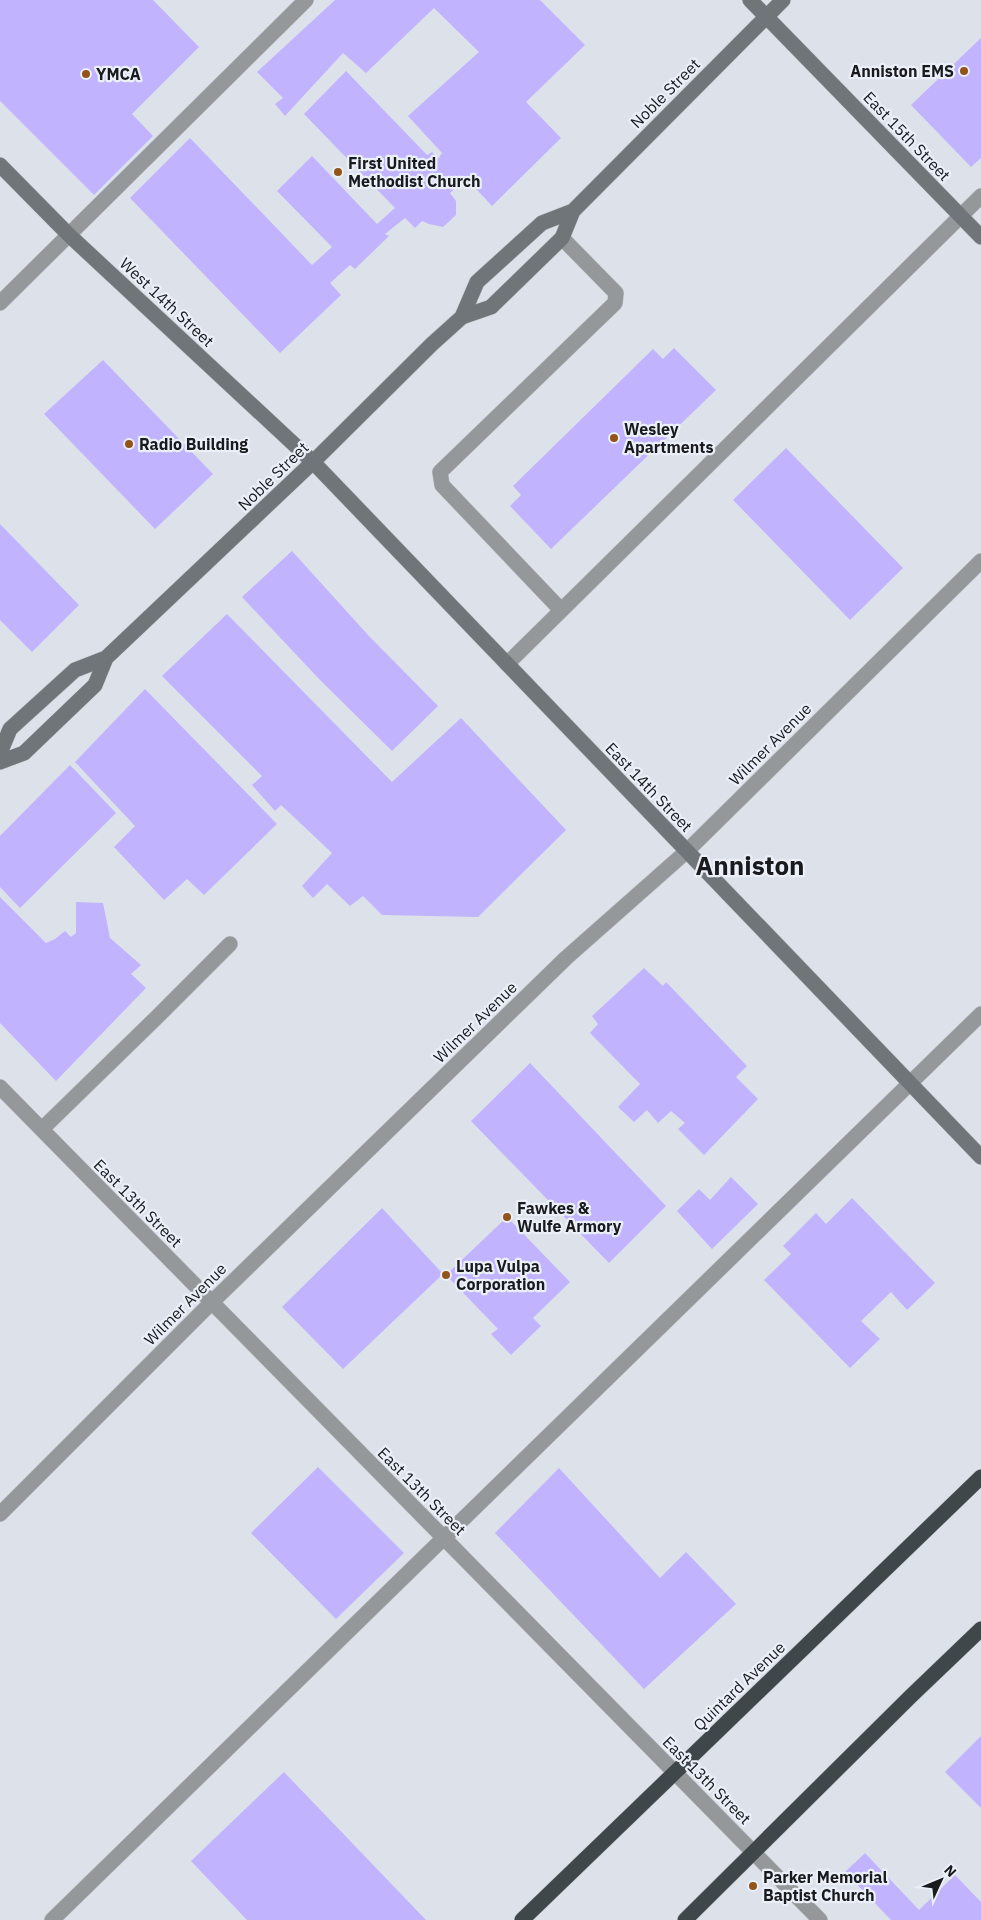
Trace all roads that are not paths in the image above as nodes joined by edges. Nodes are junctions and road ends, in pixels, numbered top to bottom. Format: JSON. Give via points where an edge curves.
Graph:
{"nodes":[{"id":1,"x":306,"y":0,"type":"edge"},
{"id":2,"x":750,"y":0,"type":"edge"},
{"id":3,"x":783,"y":0,"type":"edge"},
{"id":4,"x":766,"y":17,"type":"junction"},
{"id":5,"x":0,"y":165,"type":"edge"},
{"id":6,"x":981,"y":196,"type":"edge"},
{"id":7,"x":573,"y":211,"type":"junction"},
{"id":8,"x":960,"y":216,"type":"junction"},
{"id":9,"x":69,"y":235,"type":"junction"},
{"id":10,"x":981,"y":237,"type":"edge"},
{"id":11,"x":562,"y":238,"type":"junction"},
{"id":12,"x":0,"y":303,"type":"edge"},
{"id":13,"x":462,"y":317,"type":"junction"},
{"id":14,"x":313,"y":462,"type":"junction"},
{"id":15,"x":981,"y":561,"type":"edge"},
{"id":16,"x":561,"y":610,"type":"junction"},
{"id":17,"x":106,"y":658,"type":"junction"},
{"id":18,"x":507,"y":664,"type":"junction"},
{"id":19,"x":0,"y":753,"type":"edge"},
{"id":20,"x":0,"y":762,"type":"edge"},
{"id":21,"x":686,"y":851,"type":"junction"},
{"id":22,"x":230,"y":944,"type":"dead end"},
{"id":23,"x":981,"y":1014,"type":"edge"},
{"id":24,"x":911,"y":1084,"type":"junction"},
{"id":25,"x":1,"y":1090,"type":"edge"},
{"id":26,"x":42,"y":1129,"type":"junction"},
{"id":27,"x":981,"y":1158,"type":"edge"},
{"id":28,"x":212,"y":1302,"type":"junction"},
{"id":29,"x":981,"y":1477,"type":"edge"},
{"id":30,"x":0,"y":1514,"type":"edge"},
{"id":31,"x":444,"y":1538,"type":"junction"},
{"id":32,"x":981,"y":1629,"type":"edge"},
{"id":33,"x":675,"y":1773,"type":"junction"},
{"id":34,"x":754,"y":1852,"type":"junction"},
{"id":35,"x":52,"y":1920,"type":"edge"},
{"id":36,"x":522,"y":1920,"type":"edge"},
{"id":37,"x":685,"y":1920,"type":"edge"},
{"id":38,"x":820,"y":1920,"type":"edge"}],
"edges":[{"from":1,"to":9,"type":"street"},
{"from":2,"to":4,"type":"street","name":"East 15th Street"},
{"from":3,"to":4,"type":"street","name":"Noble Street"},
{"from":4,"to":7,"type":"street","name":"Noble Street"},
{"from":4,"to":8,"type":"street","name":"East 15th Street"},
{"from":5,"to":9,"type":"street","name":"West 14th Street"},
{"from":6,"to":8,"type":"street"},
{"from":7,"to":11,"type":"street","name":"Noble Street"},
{"from":7,"to":13,"type":"street","name":"Noble Street","via":[[542,223],[477,282]]},
{"from":8,"to":10,"type":"street","name":"East 15th Street"},
{"from":8,"to":16,"type":"street"},
{"from":9,"to":12,"type":"street"},
{"from":9,"to":14,"type":"street","name":"West 14th Street"},
{"from":11,"to":13,"type":"street","name":"Noble Street","via":[[491,307]]},
{"from":11,"to":16,"type":"street","via":[[616,293],[615,303],[440,472],[442,485]]},
{"from":13,"to":14,"type":"street","name":"Noble Street"},
{"from":14,"to":17,"type":"street","name":"Noble Street"},
{"from":14,"to":18,"type":"street","name":"East 14th Street"},
{"from":15,"to":21,"type":"street","name":"Wilmer Avenue"},
{"from":16,"to":18,"type":"street"},
{"from":17,"to":19,"type":"street","name":"Noble Street","via":[[75,670],[10,729]]},
{"from":17,"to":20,"type":"street","name":"Noble Street","via":[[95,685],[24,753]]},
{"from":18,"to":21,"type":"street","name":"East 14th Street"},
{"from":21,"to":24,"type":"street","name":"East 14th Street"},
{"from":21,"to":28,"type":"street","name":"Wilmer Avenue","via":[[566,958]]},
{"from":22,"to":26,"type":"street"},
{"from":23,"to":24,"type":"street"},
{"from":24,"to":27,"type":"street","name":"East 14th Street"},
{"from":24,"to":31,"type":"street"},
{"from":25,"to":26,"type":"street","name":"East 13th Street"},
{"from":26,"to":28,"type":"street","name":"East 13th Street"},
{"from":28,"to":30,"type":"street","name":"Wilmer Avenue"},
{"from":28,"to":31,"type":"street","name":"East 13th Street"},
{"from":29,"to":33,"type":"highway","name":"Quintard Avenue"},
{"from":31,"to":33,"type":"street","name":"East 13th Street"},
{"from":31,"to":35,"type":"street"},
{"from":32,"to":34,"type":"highway"},
{"from":33,"to":34,"type":"street","name":"East 13th Street"},
{"from":33,"to":36,"type":"highway","name":"Quintard Avenue"},
{"from":34,"to":37,"type":"highway"},
{"from":34,"to":38,"type":"street","name":"East 13th Street"}]}
